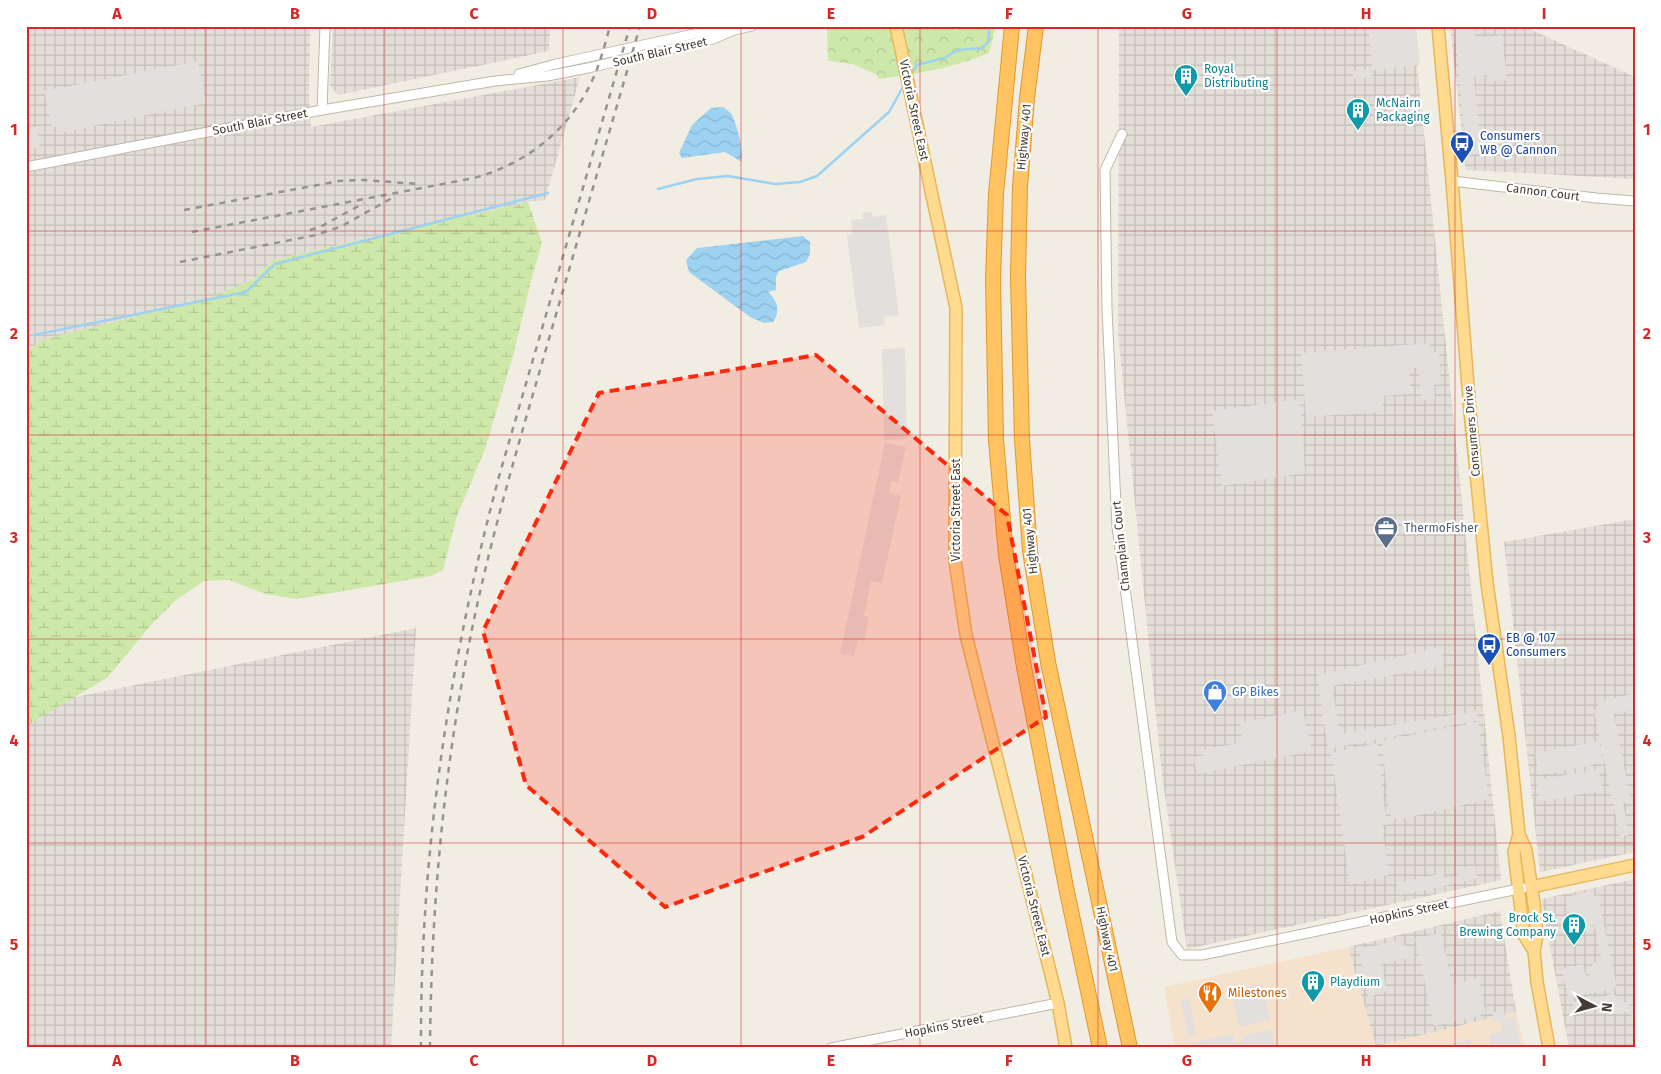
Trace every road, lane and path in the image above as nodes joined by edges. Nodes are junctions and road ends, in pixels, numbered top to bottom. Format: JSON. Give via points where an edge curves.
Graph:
{"nodes":[{"id":1,"x":326,"y":26,"type":"edge"},
{"id":2,"x":752,"y":26,"type":"edge"},
{"id":3,"x":896,"y":26,"type":"edge"},
{"id":4,"x":1012,"y":26,"type":"edge"},
{"id":5,"x":1036,"y":26,"type":"edge"},
{"id":6,"x":1438,"y":26,"type":"edge"},
{"id":7,"x":322,"y":110,"type":"junction"},
{"id":8,"x":1122,"y":134,"type":"dead end"},
{"id":9,"x":26,"y":168,"type":"edge"},
{"id":10,"x":1452,"y":181,"type":"junction"},
{"id":11,"x":1635,"y":201,"type":"edge"},
{"id":12,"x":1519,"y":834,"type":"junction"},
{"id":13,"x":1635,"y":865,"type":"edge"},
{"id":14,"x":1531,"y":887,"type":"junction"},
{"id":15,"x":1518,"y":889,"type":"junction"},
{"id":16,"x":1534,"y":951,"type":"junction"},
{"id":17,"x":1182,"y":955,"type":"joint"},
{"id":18,"x":1058,"y":1003,"type":"junction"},
{"id":19,"x":831,"y":1048,"type":"edge"},
{"id":20,"x":1066,"y":1048,"type":"edge"},
{"id":21,"x":1100,"y":1048,"type":"edge"},
{"id":22,"x":1130,"y":1048,"type":"edge"},
{"id":23,"x":1549,"y":1048,"type":"edge"}],
"edges":[{"from":1,"to":7,"type":"street"},
{"from":2,"to":7,"type":"street","name":"South Blair Street","via":[[696,44],[588,68]]},
{"from":3,"to":18,"type":"main road","name":"Victoria Street East","via":[[956,308],[955,560],[966,635]]},
{"from":4,"to":21,"type":"highway","name":"Highway 401","via":[[996,203],[993,279],[996,440],[1006,554],[1024,666]]},
{"from":5,"to":22,"type":"highway","name":"Highway 401","via":[[1020,187],[1018,276],[1022,440],[1030,551],[1048,662]]},
{"from":6,"to":10,"type":"main road","name":"Consumers Drive"},
{"from":7,"to":9,"type":"street","name":"South Blair Street"},
{"from":8,"to":17,"type":"street","name":"Champlain Court","via":[[1105,170],[1107,318],[1117,527],[1172,942]]},
{"from":10,"to":11,"type":"street","name":"Cannon Court"},
{"from":10,"to":12,"type":"main road","name":"Consumers Drive","via":[[1487,583]]},
{"from":12,"to":14,"type":"main road","name":"Consumers Drive","via":[[1526,850]]},
{"from":12,"to":15,"type":"main road","name":"Consumers Drive","via":[[1514,852]]},
{"from":13,"to":14,"type":"main road","name":"Hopkins Street"},
{"from":14,"to":15,"type":"street","name":"Hopkins Street"},
{"from":14,"to":16,"type":"main road","name":"Consumers Drive","via":[[1537,935]]},
{"from":15,"to":16,"type":"main road","name":"Consumers Drive","via":[[1524,935]]},
{"from":15,"to":17,"type":"street","name":"Hopkins Street","via":[[1202,955]]},
{"from":16,"to":23,"type":"main road","name":"Consumers Drive"},
{"from":18,"to":19,"type":"street","name":"Hopkins Street"},
{"from":18,"to":20,"type":"main road","name":"Victoria Street East"}]}
